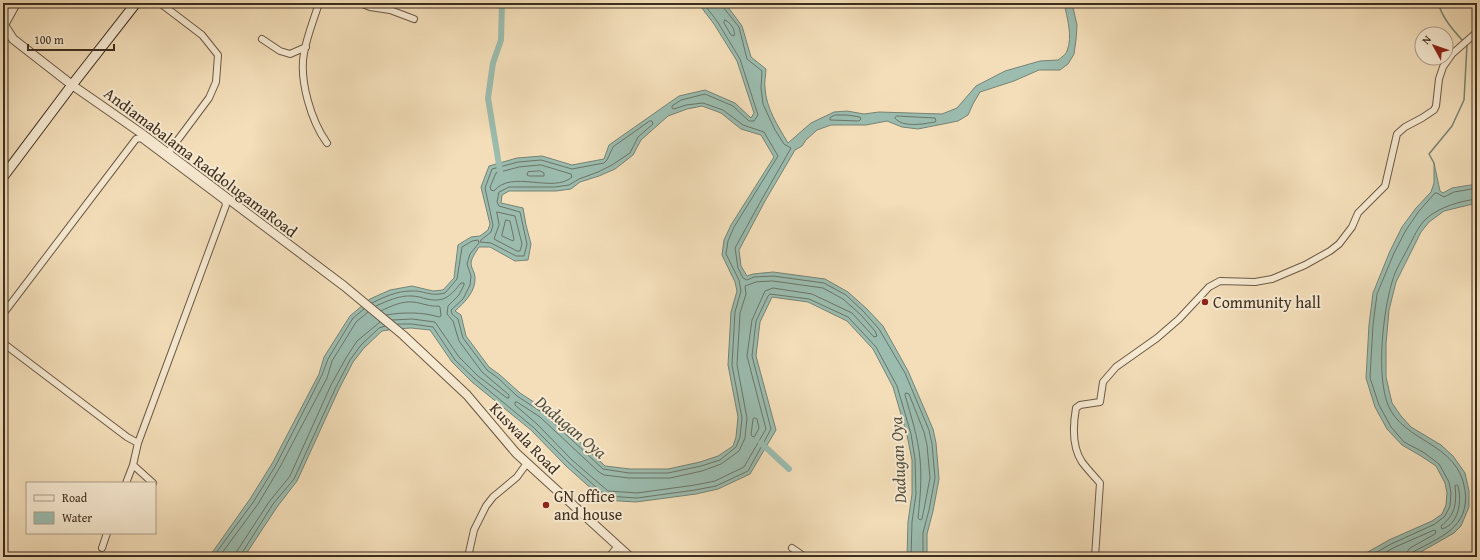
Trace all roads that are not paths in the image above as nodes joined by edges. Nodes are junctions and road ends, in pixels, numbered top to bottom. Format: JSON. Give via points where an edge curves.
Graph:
{"nodes":[{"id":1,"x":16,"y":3,"type":"edge"},
{"id":2,"x":136,"y":3,"type":"edge"},
{"id":3,"x":160,"y":3,"type":"edge"},
{"id":4,"x":319,"y":3,"type":"edge"},
{"id":5,"x":360,"y":3,"type":"edge"},
{"id":6,"x":414,"y":19,"type":"dead end"},
{"id":7,"x":1477,"y":32,"type":"edge"},
{"id":8,"x":262,"y":39,"type":"dead end"},
{"id":9,"x":306,"y":47,"type":"junction"},
{"id":10,"x":72,"y":84,"type":"junction"},
{"id":11,"x":327,"y":143,"type":"dead end"},
{"id":12,"x":168,"y":153,"type":"junction"},
{"id":13,"x":3,"y":177,"type":"edge"},
{"id":14,"x":3,"y":314,"type":"edge"},
{"id":15,"x":403,"y":335,"type":"joint"},
{"id":16,"x":3,"y":343,"type":"edge"},
{"id":17,"x":138,"y":443,"type":"junction"},
{"id":18,"x":527,"y":463,"type":"junction"},
{"id":19,"x":133,"y":465,"type":"junction"},
{"id":20,"x":126,"y":482,"type":"edge"},
{"id":21,"x":153,"y":482,"type":"edge"},
{"id":22,"x":107,"y":534,"type":"edge"},
{"id":23,"x":618,"y":546,"type":"junction"},
{"id":24,"x":102,"y":548,"type":"dead end"},
{"id":25,"x":792,"y":548,"type":"dead end"},
{"id":26,"x":468,"y":557,"type":"edge"},
{"id":27,"x":610,"y":557,"type":"edge"},
{"id":28,"x":630,"y":557,"type":"edge"},
{"id":29,"x":805,"y":557,"type":"edge"},
{"id":30,"x":1095,"y":557,"type":"edge"}],
"edges":[{"from":1,"to":10,"type":"street","name":"Andiamabalama RaddolugamaRoad","via":[[4,25],[13,39]]},
{"from":2,"to":10,"type":"main road"},
{"from":3,"to":12,"type":"street","via":[[202,35],[218,55],[216,82],[209,98]]},
{"from":4,"to":9,"type":"street"},
{"from":5,"to":6,"type":"street"},
{"from":7,"to":30,"type":"street","via":[[1452,54],[1443,66],[1434,110],[1397,134],[1385,186],[1358,212],[1352,227],[1339,244],[1305,265],[1272,279],[1255,282],[1220,281],[1209,287],[1157,338],[1116,367],[1103,382],[1100,402],[1076,408],[1075,446],[1082,461],[1100,483]]},
{"from":8,"to":9,"type":"street","via":[[280,51],[290,54]]},
{"from":9,"to":11,"type":"street","via":[[306,94],[320,133]]},
{"from":10,"to":12,"type":"street","name":"Andiamabalama RaddolugamaRoad"},
{"from":10,"to":13,"type":"main road"},
{"from":12,"to":15,"type":"street","name":"Andiamabalama RaddolugamaRoad","via":[[344,286]]},
{"from":14,"to":17,"type":"street","via":[[136,139],[141,138],[225,201],[226,205]]},
{"from":15,"to":18,"type":"street","name":"Kuswala Road","via":[[467,395]]},
{"from":16,"to":17,"type":"street"},
{"from":17,"to":19,"type":"street"},
{"from":18,"to":23,"type":"street","name":"Kuswala Road"},
{"from":18,"to":26,"type":"street","via":[[517,477],[486,506],[474,530]]},
{"from":19,"to":20,"type":"street"},
{"from":19,"to":21,"type":"street"},
{"from":22,"to":24,"type":"street"},
{"from":23,"to":27,"type":"street"},
{"from":23,"to":28,"type":"street","name":"Kuswala Road"},
{"from":25,"to":29,"type":"street"}]}
